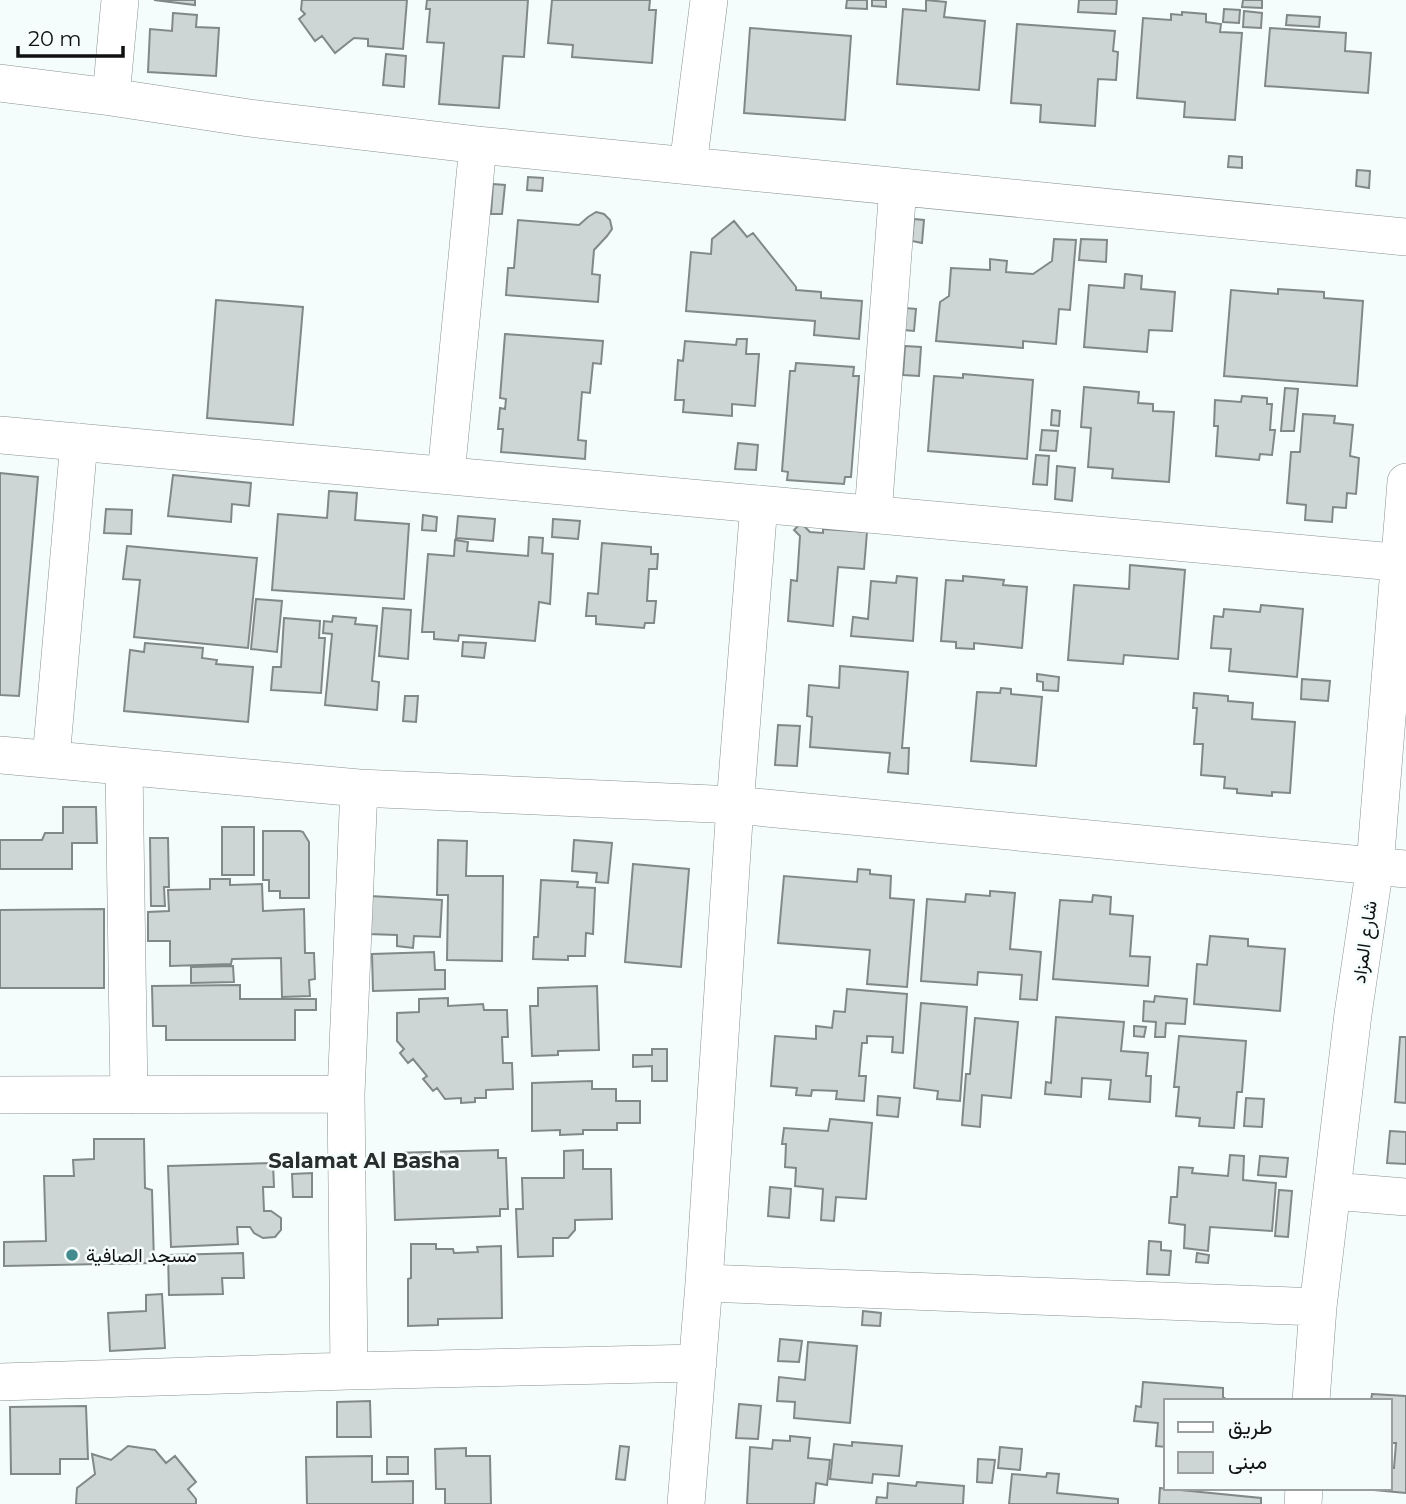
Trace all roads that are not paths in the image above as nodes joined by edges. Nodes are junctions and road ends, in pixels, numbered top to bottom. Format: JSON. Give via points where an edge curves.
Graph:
{"nodes":[{"id":1,"x":120,"y":0,"type":"edge"},
{"id":2,"x":709,"y":0,"type":"edge"},
{"id":3,"x":0,"y":83,"type":"edge"},
{"id":4,"x":111,"y":97,"type":"junction"},
{"id":5,"x":478,"y":145,"type":"junction"},
{"id":6,"x":688,"y":166,"type":"junction"},
{"id":7,"x":898,"y":187,"type":"junction"},
{"id":8,"x":1406,"y":237,"type":"edge"},
{"id":9,"x":0,"y":435,"type":"edge"},
{"id":10,"x":79,"y":442,"type":"junction"},
{"id":11,"x":446,"y":475,"type":"junction"},
{"id":12,"x":1406,"y":482,"type":"edge"},
{"id":13,"x":759,"y":504,"type":"junction"},
{"id":14,"x":873,"y":514,"type":"junction"},
{"id":15,"x":1402,"y":563,"type":"edge"},
{"id":16,"x":0,"y":755,"type":"edge"},
{"id":17,"x":51,"y":759,"type":"junction"},
{"id":18,"x":124,"y":767,"type":"junction"},
{"id":19,"x":359,"y":788,"type":"junction"},
{"id":20,"x":735,"y":805,"type":"junction"},
{"id":21,"x":1390,"y":867,"type":"edge"},
{"id":22,"x":346,"y":1094,"type":"junction"},
{"id":23,"x":0,"y":1095,"type":"edge"},
{"id":24,"x":129,"y":1095,"type":"junction"},
{"id":25,"x":1332,"y":1191,"type":"junction"},
{"id":26,"x":1406,"y":1197,"type":"edge"},
{"id":27,"x":704,"y":1283,"type":"junction"},
{"id":28,"x":1318,"y":1307,"type":"junction"},
{"id":29,"x":698,"y":1363,"type":"junction"},
{"id":30,"x":349,"y":1371,"type":"junction"},
{"id":31,"x":0,"y":1382,"type":"edge"},
{"id":32,"x":1311,"y":1399,"type":"edge"},
{"id":33,"x":686,"y":1504,"type":"edge"}],
"edges":[{"from":1,"to":4,"type":"street"},
{"from":2,"to":6,"type":"street"},
{"from":3,"to":4,"type":"street"},
{"from":4,"to":5,"type":"street"},
{"from":5,"to":6,"type":"street"},
{"from":5,"to":11,"type":"street"},
{"from":6,"to":7,"type":"street"},
{"from":7,"to":8,"type":"street"},
{"from":7,"to":14,"type":"street"},
{"from":9,"to":10,"type":"street"},
{"from":10,"to":11,"type":"street"},
{"from":10,"to":17,"type":"street"},
{"from":11,"to":13,"type":"street"},
{"from":12,"to":15,"type":"street","name":"شارع المزاد"},
{"from":13,"to":14,"type":"street"},
{"from":13,"to":20,"type":"street"},
{"from":14,"to":15,"type":"street"},
{"from":15,"to":21,"type":"street","name":"شارع المزاد"},
{"from":16,"to":17,"type":"street"},
{"from":17,"to":18,"type":"street"},
{"from":18,"to":19,"type":"street"},
{"from":18,"to":24,"type":"street"},
{"from":19,"to":20,"type":"street"},
{"from":19,"to":22,"type":"street"},
{"from":20,"to":21,"type":"street"},
{"from":20,"to":27,"type":"street"},
{"from":21,"to":25,"type":"street","name":"شارع المزاد","via":[[1353,1014]]},
{"from":22,"to":24,"type":"street"},
{"from":22,"to":30,"type":"street"},
{"from":23,"to":24,"type":"street"},
{"from":25,"to":26,"type":"street"},
{"from":25,"to":28,"type":"street","name":"شارع المزاد"},
{"from":27,"to":28,"type":"street"},
{"from":27,"to":29,"type":"street"},
{"from":28,"to":32,"type":"street","name":"شارع المزاد"},
{"from":29,"to":30,"type":"street"},
{"from":29,"to":33,"type":"street"},
{"from":30,"to":31,"type":"street"}]}
